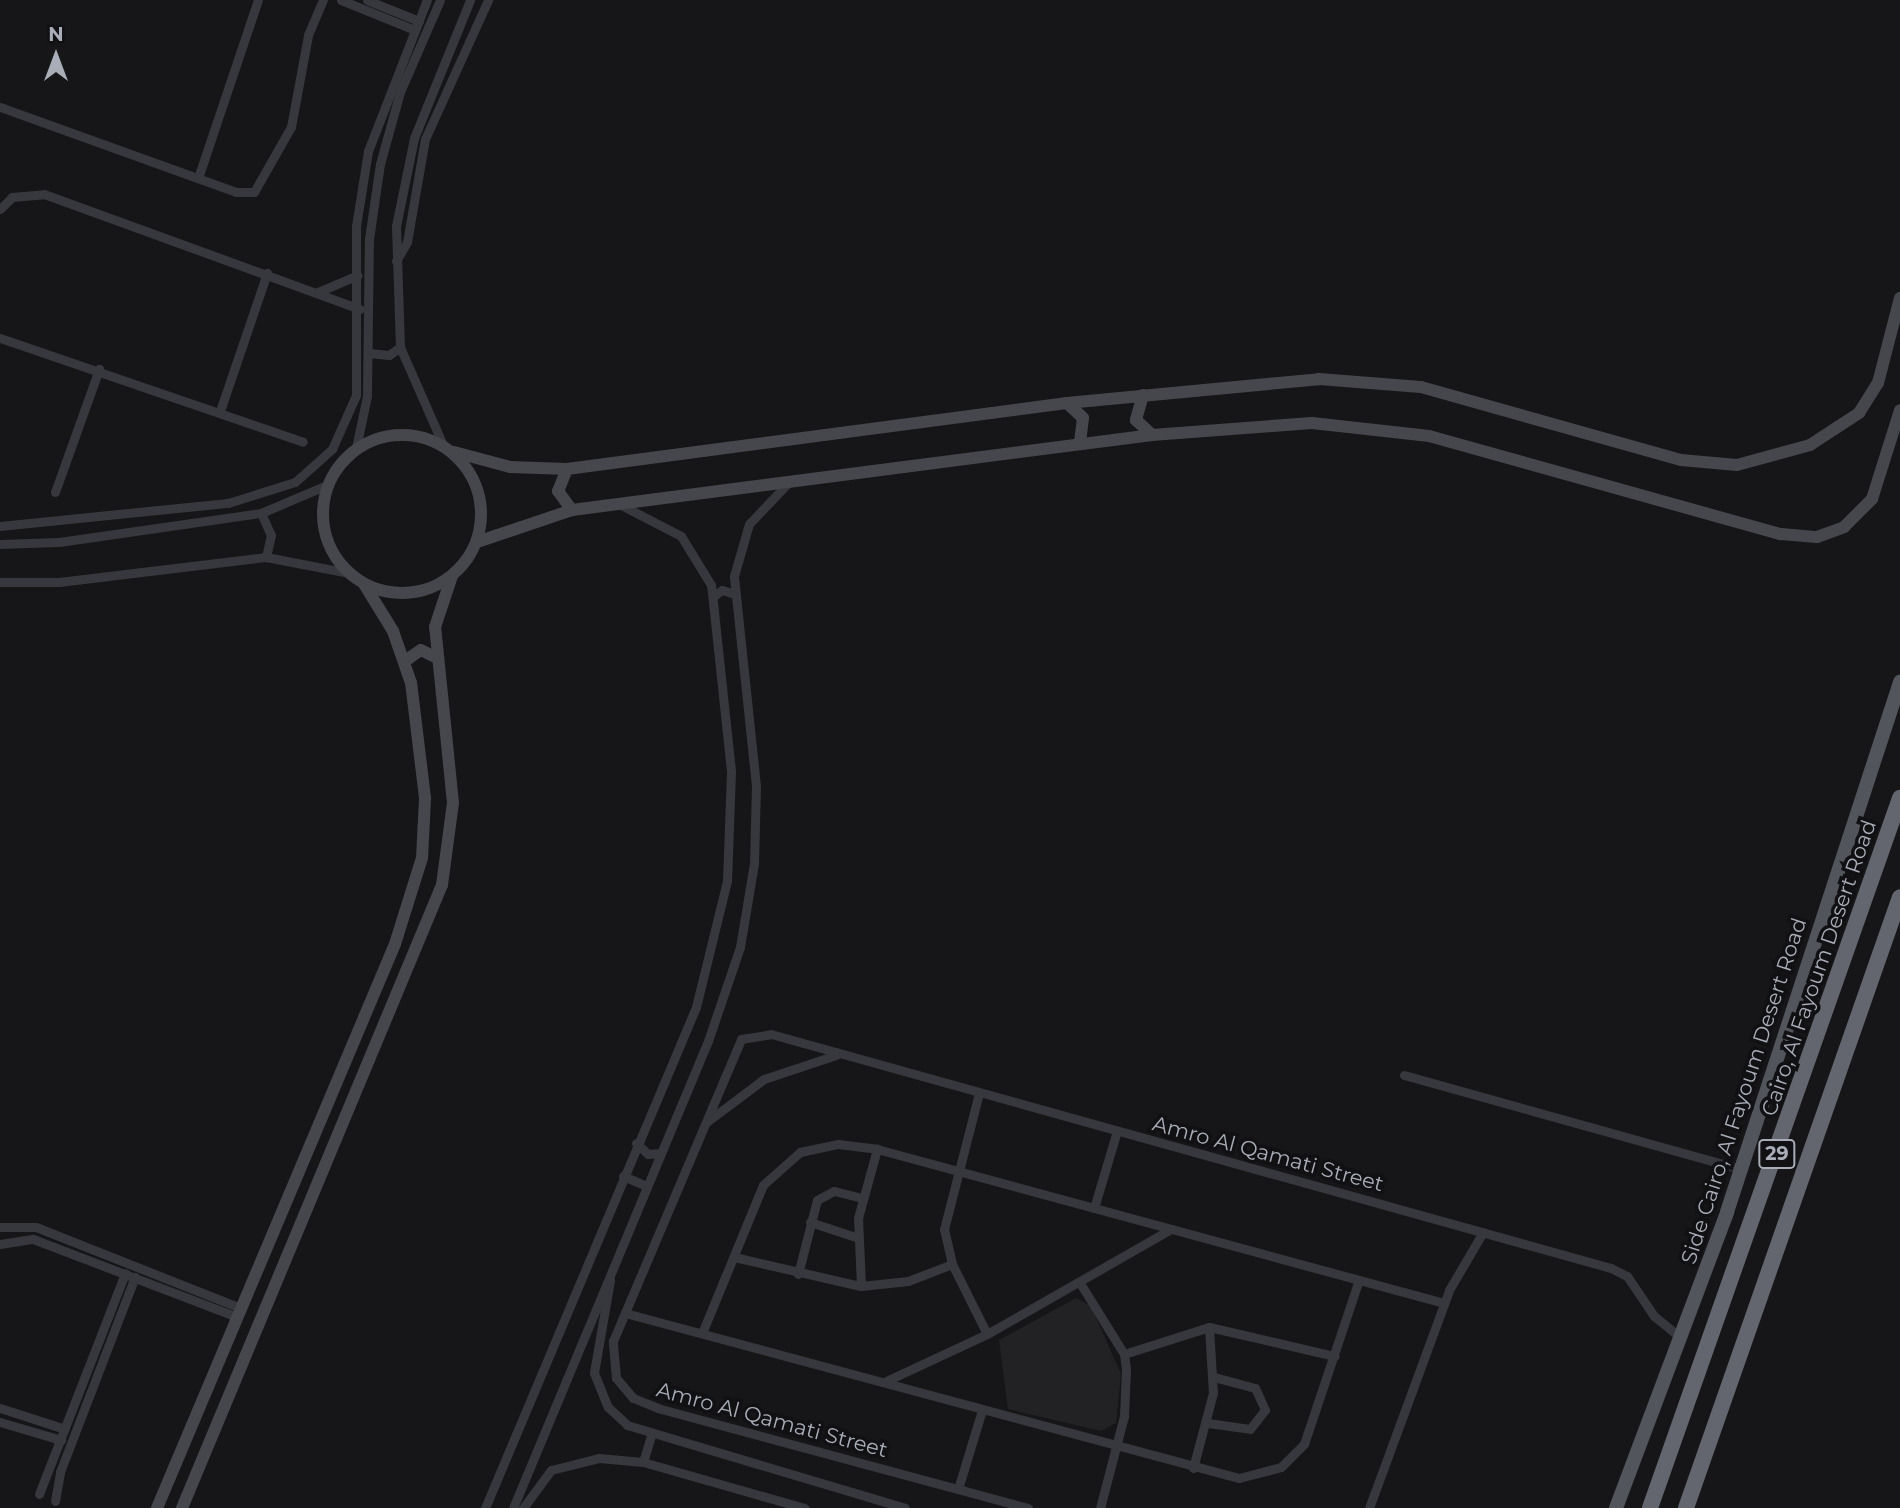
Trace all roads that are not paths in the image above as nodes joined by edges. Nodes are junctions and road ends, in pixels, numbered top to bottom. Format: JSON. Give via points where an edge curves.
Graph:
{"nodes":[{"id":1,"x":258,"y":0,"type":"edge"},
{"id":2,"x":323,"y":0,"type":"edge"},
{"id":3,"x":341,"y":0,"type":"edge"},
{"id":4,"x":367,"y":0,"type":"edge"},
{"id":5,"x":427,"y":0,"type":"edge"},
{"id":6,"x":440,"y":0,"type":"edge"},
{"id":7,"x":470,"y":0,"type":"edge"},
{"id":8,"x":488,"y":0,"type":"edge"},
{"id":9,"x":417,"y":25,"type":"junction"},
{"id":10,"x":0,"y":107,"type":"edge"},
{"id":11,"x":198,"y":178,"type":"junction"},
{"id":12,"x":0,"y":209,"type":"edge"},
{"id":13,"x":396,"y":261,"type":"junction"},
{"id":14,"x":267,"y":273,"type":"junction"},
{"id":15,"x":367,"y":274,"type":"junction"},
{"id":16,"x":355,"y":275,"type":"junction"},
{"id":17,"x":318,"y":292,"type":"junction"},
{"id":18,"x":1900,"y":298,"type":"edge"},
{"id":19,"x":356,"y":308,"type":"junction"},
{"id":20,"x":368,"y":309,"type":"junction"},
{"id":21,"x":0,"y":338,"type":"edge"},
{"id":22,"x":400,"y":346,"type":"junction"},
{"id":23,"x":369,"y":353,"type":"junction"},
{"id":24,"x":99,"y":369,"type":"junction"},
{"id":25,"x":1143,"y":395,"type":"junction"},
{"id":26,"x":1067,"y":403,"type":"junction"},
{"id":27,"x":1900,"y":410,"type":"edge"},
{"id":28,"x":220,"y":411,"type":"junction"},
{"id":29,"x":1152,"y":435,"type":"junction"},
{"id":30,"x":303,"y":442,"type":"dead end"},
{"id":31,"x":1080,"y":444,"type":"junction"},
{"id":32,"x":356,"y":448,"type":"junction"},
{"id":33,"x":448,"y":449,"type":"junction"},
{"id":34,"x":567,"y":469,"type":"junction"},
{"id":35,"x":787,"y":484,"type":"junction"},
{"id":36,"x":327,"y":485,"type":"junction"},
{"id":37,"x":55,"y":492,"type":"dead end"},
{"id":38,"x":620,"y":505,"type":"junction"},
{"id":39,"x":572,"y":510,"type":"junction"},
{"id":40,"x":261,"y":513,"type":"junction"},
{"id":41,"x":0,"y":526,"type":"edge"},
{"id":42,"x":477,"y":542,"type":"junction"},
{"id":43,"x":0,"y":544,"type":"edge"},
{"id":44,"x":266,"y":557,"type":"junction"},
{"id":45,"x":349,"y":573,"type":"junction"},
{"id":46,"x":452,"y":576,"type":"junction"},
{"id":47,"x":0,"y":582,"type":"edge"},
{"id":48,"x":364,"y":584,"type":"junction"},
{"id":49,"x":735,"y":594,"type":"junction"},
{"id":50,"x":714,"y":596,"type":"junction"},
{"id":51,"x":435,"y":657,"type":"junction"},
{"id":52,"x":405,"y":661,"type":"junction"},
{"id":53,"x":1900,"y":682,"type":"edge"},
{"id":54,"x":1900,"y":798,"type":"edge"},
{"id":55,"x":1900,"y":897,"type":"edge"},
{"id":56,"x":841,"y":1054,"type":"junction"},
{"id":57,"x":1404,"y":1074,"type":"dead end"},
{"id":58,"x":979,"y":1093,"type":"junction"},
{"id":59,"x":329,"y":1100,"type":"junction"},
{"id":60,"x":351,"y":1110,"type":"junction"},
{"id":61,"x":704,"y":1125,"type":"junction"},
{"id":62,"x":1117,"y":1131,"type":"junction"},
{"id":63,"x":313,"y":1137,"type":"junction"},
{"id":64,"x":636,"y":1143,"type":"junction"},
{"id":65,"x":336,"y":1144,"type":"junction"},
{"id":66,"x":877,"y":1149,"type":"junction"},
{"id":67,"x":661,"y":1153,"type":"junction"},
{"id":68,"x":1741,"y":1169,"type":"junction"},
{"id":69,"x":957,"y":1170,"type":"junction"},
{"id":70,"x":623,"y":1176,"type":"junction"},
{"id":71,"x":647,"y":1186,"type":"junction"},
{"id":72,"x":863,"y":1198,"type":"junction"},
{"id":73,"x":1094,"y":1208,"type":"junction"},
{"id":74,"x":810,"y":1222,"type":"junction"},
{"id":75,"x":0,"y":1227,"type":"edge"},
{"id":76,"x":1171,"y":1229,"type":"junction"},
{"id":77,"x":1483,"y":1232,"type":"junction"},
{"id":78,"x":856,"y":1237,"type":"junction"},
{"id":79,"x":0,"y":1244,"type":"edge"},
{"id":80,"x":733,"y":1257,"type":"junction"},
{"id":81,"x":952,"y":1264,"type":"junction"},
{"id":82,"x":125,"y":1273,"type":"junction"},
{"id":83,"x":798,"y":1274,"type":"junction"},
{"id":84,"x":610,"y":1276,"type":"junction"},
{"id":85,"x":135,"y":1277,"type":"junction"},
{"id":86,"x":1359,"y":1280,"type":"junction"},
{"id":87,"x":1080,"y":1283,"type":"junction"},
{"id":88,"x":862,"y":1286,"type":"junction"},
{"id":89,"x":195,"y":1290,"type":"junction"},
{"id":90,"x":192,"y":1300,"type":"junction"},
{"id":91,"x":1444,"y":1303,"type":"junction"},
{"id":92,"x":239,"y":1313,"type":"junction"},
{"id":93,"x":625,"y":1313,"type":"junction"},
{"id":94,"x":1209,"y":1327,"type":"junction"},
{"id":95,"x":702,"y":1333,"type":"junction"},
{"id":96,"x":988,"y":1334,"type":"junction"},
{"id":97,"x":1681,"y":1338,"type":"junction"},
{"id":98,"x":1124,"y":1354,"type":"junction"},
{"id":99,"x":1335,"y":1356,"type":"junction"},
{"id":100,"x":1214,"y":1377,"type":"junction"},
{"id":101,"x":884,"y":1382,"type":"junction"},
{"id":102,"x":0,"y":1408,"type":"edge"},
{"id":103,"x":982,"y":1410,"type":"junction"},
{"id":104,"x":0,"y":1422,"type":"edge"},
{"id":105,"x":1208,"y":1423,"type":"junction"},
{"id":106,"x":65,"y":1429,"type":"junction"},
{"id":107,"x":651,"y":1436,"type":"junction"},
{"id":108,"x":61,"y":1440,"type":"junction"},
{"id":109,"x":1116,"y":1447,"type":"junction"},
{"id":110,"x":53,"y":1459,"type":"junction"},
{"id":111,"x":643,"y":1462,"type":"junction"},
{"id":112,"x":63,"y":1463,"type":"junction"},
{"id":113,"x":1193,"y":1468,"type":"junction"},
{"id":114,"x":958,"y":1489,"type":"junction"},
{"id":115,"x":39,"y":1494,"type":"dead end"},
{"id":116,"x":55,"y":1501,"type":"dead end"},
{"id":117,"x":1368,"y":1506,"type":"edge"},
{"id":118,"x":157,"y":1508,"type":"edge"},
{"id":119,"x":182,"y":1508,"type":"edge"},
{"id":120,"x":485,"y":1508,"type":"edge"},
{"id":121,"x":513,"y":1508,"type":"edge"},
{"id":122,"x":523,"y":1508,"type":"edge"},
{"id":123,"x":806,"y":1508,"type":"edge"},
{"id":124,"x":905,"y":1508,"type":"edge"},
{"id":125,"x":1028,"y":1508,"type":"edge"},
{"id":126,"x":1100,"y":1508,"type":"edge"},
{"id":127,"x":1616,"y":1508,"type":"edge"},
{"id":128,"x":1650,"y":1508,"type":"edge"},
{"id":129,"x":1686,"y":1508,"type":"edge"}],
"edges":[{"from":1,"to":11,"type":"street"},
{"from":2,"to":11,"type":"street","via":[[308,34],[291,127],[261,186],[242,193]]},
{"from":3,"to":9,"type":"street"},
{"from":4,"to":9,"type":"street"},
{"from":5,"to":9,"type":"street"},
{"from":6,"to":15,"type":"street","via":[[389,128]]},
{"from":7,"to":13,"type":"street","via":[[414,138]]},
{"from":8,"to":13,"type":"street","via":[[425,139],[407,242]]},
{"from":9,"to":16,"type":"street","via":[[368,151]]},
{"from":10,"to":11,"type":"street"},
{"from":12,"to":14,"type":"street","via":[[12,197],[44,194]]},
{"from":13,"to":22,"type":"street"},
{"from":14,"to":17,"type":"street"},
{"from":14,"to":28,"type":"street"},
{"from":15,"to":16,"type":"street"},
{"from":15,"to":20,"type":"street"},
{"from":16,"to":17,"type":"street"},
{"from":16,"to":19,"type":"street"},
{"from":17,"to":19,"type":"street"},
{"from":18,"to":25,"type":"street","via":[[1878,383],[1859,413],[1821,440],[1756,462],[1681,460],[1455,395],[1388,382],[1285,380]]},
{"from":19,"to":20,"type":"street"},
{"from":19,"to":41,"type":"street","via":[[352,411],[332,449],[295,482],[228,503]]},
{"from":20,"to":23,"type":"street"},
{"from":21,"to":24,"type":"street"},
{"from":22,"to":23,"type":"street","via":[[390,355]]},
{"from":22,"to":33,"type":"street"},
{"from":23,"to":32,"type":"street"},
{"from":24,"to":28,"type":"street"},
{"from":24,"to":37,"type":"street"},
{"from":25,"to":26,"type":"street"},
{"from":25,"to":29,"type":"street","via":[[1136,420]]},
{"from":26,"to":31,"type":"street","via":[[1085,423]]},
{"from":26,"to":34,"type":"street"},
{"from":27,"to":29,"type":"street","via":[[1872,499],[1844,527],[1808,538],[1391,429],[1286,424]]},
{"from":28,"to":30,"type":"street"},
{"from":29,"to":31,"type":"street"},
{"from":31,"to":35,"type":"street"},
{"from":32,"to":33,"type":"street","via":[[384,436],[414,435]]},
{"from":32,"to":36,"type":"street"},
{"from":33,"to":34,"type":"street","via":[[510,467]]},
{"from":33,"to":42,"type":"street","via":[[480,496]]},
{"from":34,"to":39,"type":"street","via":[[558,491]]},
{"from":35,"to":38,"type":"street"},
{"from":35,"to":49,"type":"street","via":[[759,510],[741,541]]},
{"from":36,"to":40,"type":"street"},
{"from":36,"to":45,"type":"street","via":[[324,533]]},
{"from":38,"to":39,"type":"street"},
{"from":38,"to":50,"type":"street","via":[[681,536],[702,564]]},
{"from":39,"to":42,"type":"street","via":[[531,519]]},
{"from":40,"to":43,"type":"street","via":[[59,542]]},
{"from":40,"to":44,"type":"street","via":[[271,535]]},
{"from":42,"to":46,"type":"street"},
{"from":44,"to":45,"type":"street"},
{"from":44,"to":47,"type":"street","via":[[59,582]]},
{"from":45,"to":48,"type":"street"},
{"from":46,"to":48,"type":"street","via":[[425,590],[394,593]]},
{"from":46,"to":51,"type":"street","via":[[437,612]]},
{"from":48,"to":52,"type":"street"},
{"from":49,"to":50,"type":"street","via":[[722,590]]},
{"from":49,"to":67,"type":"street","via":[[755,761],[751,889],[727,989]]},
{"from":50,"to":64,"type":"street","via":[[731,771],[727,881],[696,1007]]},
{"from":51,"to":52,"type":"street","via":[[421,650]]},
{"from":51,"to":60,"type":"street","via":[[452,778],[447,863]]},
{"from":52,"to":59,"type":"street","via":[[422,757],[422,858],[395,944]]},
{"from":53,"to":68,"type":"main road","name":"Side Cairo, Al Fayoum Desert Road"},
{"from":54,"to":128,"type":"highway","name":"Cairo, Al Fayoum Desert Road","number":"29"},
{"from":55,"to":129,"type":"highway","number":"29"},
{"from":56,"to":58,"type":"street","name":"Amro Al Qamati Street"},
{"from":56,"to":61,"type":"street","name":"Amro Al Qamati Street","via":[[764,1079]]},
{"from":56,"to":61,"type":"street","name":"Amro Al Qamati Street","via":[[750,1034],[734,1048]]},
{"from":57,"to":68,"type":"street"},
{"from":58,"to":62,"type":"street","name":"Amro Al Qamati Street"},
{"from":58,"to":69,"type":"street"},
{"from":59,"to":60,"type":"street"},
{"from":59,"to":63,"type":"street"},
{"from":60,"to":65,"type":"street"},
{"from":61,"to":93,"type":"street","name":"Amro Al Qamati Street"},
{"from":62,"to":73,"type":"street"},
{"from":62,"to":77,"type":"street","name":"Amro Al Qamati Street"},
{"from":63,"to":65,"type":"street"},
{"from":63,"to":92,"type":"street"},
{"from":64,"to":67,"type":"street","via":[[648,1154]]},
{"from":64,"to":70,"type":"street"},
{"from":65,"to":119,"type":"street"},
{"from":66,"to":69,"type":"street"},
{"from":66,"to":72,"type":"street"},
{"from":66,"to":80,"type":"street","via":[[818,1146],[786,1160],[763,1185]]},
{"from":67,"to":71,"type":"street"},
{"from":68,"to":97,"type":"main road","name":"Side Cairo, Al Fayoum Desert Road"},
{"from":69,"to":73,"type":"street"},
{"from":69,"to":81,"type":"street","via":[[944,1229]]},
{"from":70,"to":71,"type":"street"},
{"from":70,"to":120,"type":"street"},
{"from":71,"to":84,"type":"street"},
{"from":72,"to":74,"type":"street","via":[[827,1192],[817,1200]]},
{"from":72,"to":78,"type":"street"},
{"from":73,"to":76,"type":"street"},
{"from":74,"to":78,"type":"street"},
{"from":74,"to":83,"type":"street"},
{"from":75,"to":89,"type":"street","via":[[36,1227]]},
{"from":76,"to":86,"type":"street"},
{"from":76,"to":87,"type":"street"},
{"from":77,"to":91,"type":"street"},
{"from":77,"to":97,"type":"street","name":"Amro Al Qamati Street","via":[[1622,1272],[1654,1316]]},
{"from":78,"to":88,"type":"street"},
{"from":79,"to":82,"type":"street","via":[[33,1239]]},
{"from":80,"to":83,"type":"street"},
{"from":80,"to":95,"type":"street"},
{"from":81,"to":88,"type":"street","via":[[908,1281]]},
{"from":81,"to":96,"type":"street"},
{"from":82,"to":85,"type":"street"},
{"from":82,"to":106,"type":"street"},
{"from":83,"to":88,"type":"street"},
{"from":84,"to":107,"type":"street","via":[[593,1350],[597,1385],[617,1416]]},
{"from":84,"to":121,"type":"street"},
{"from":85,"to":90,"type":"street"},
{"from":85,"to":112,"type":"street"},
{"from":86,"to":91,"type":"street"},
{"from":86,"to":99,"type":"street"},
{"from":87,"to":96,"type":"street"},
{"from":87,"to":98,"type":"street"},
{"from":89,"to":90,"type":"street"},
{"from":89,"to":92,"type":"street"},
{"from":90,"to":92,"type":"street"},
{"from":91,"to":117,"type":"street"},
{"from":92,"to":118,"type":"street"},
{"from":93,"to":95,"type":"street"},
{"from":93,"to":114,"type":"street","name":"Amro Al Qamati Street","via":[[611,1366],[633,1398]]},
{"from":94,"to":98,"type":"street"},
{"from":94,"to":99,"type":"street"},
{"from":94,"to":100,"type":"street"},
{"from":95,"to":101,"type":"street"},
{"from":96,"to":101,"type":"street"},
{"from":97,"to":127,"type":"main road","name":"Side Cairo, Al Fayoum Desert Road"},
{"from":98,"to":109,"type":"street","via":[[1126,1401]]},
{"from":99,"to":113,"type":"street","via":[[1309,1434],[1290,1461],[1254,1477]]},
{"from":100,"to":105,"type":"street"},
{"from":100,"to":105,"type":"street","via":[[1255,1388],[1265,1410],[1250,1429]]},
{"from":101,"to":103,"type":"street"},
{"from":102,"to":106,"type":"street"},
{"from":103,"to":109,"type":"street"},
{"from":103,"to":114,"type":"street"},
{"from":104,"to":108,"type":"street"},
{"from":105,"to":113,"type":"street"},
{"from":106,"to":108,"type":"street"},
{"from":107,"to":111,"type":"street"},
{"from":107,"to":124,"type":"street"},
{"from":108,"to":110,"type":"street"},
{"from":109,"to":113,"type":"street"},
{"from":109,"to":126,"type":"street"},
{"from":110,"to":112,"type":"street"},
{"from":110,"to":115,"type":"street"},
{"from":111,"to":122,"type":"street","via":[[599,1458],[558,1466]]},
{"from":111,"to":123,"type":"street"},
{"from":112,"to":116,"type":"street"},
{"from":114,"to":125,"type":"street","name":"Amro Al Qamati Street"}]}
